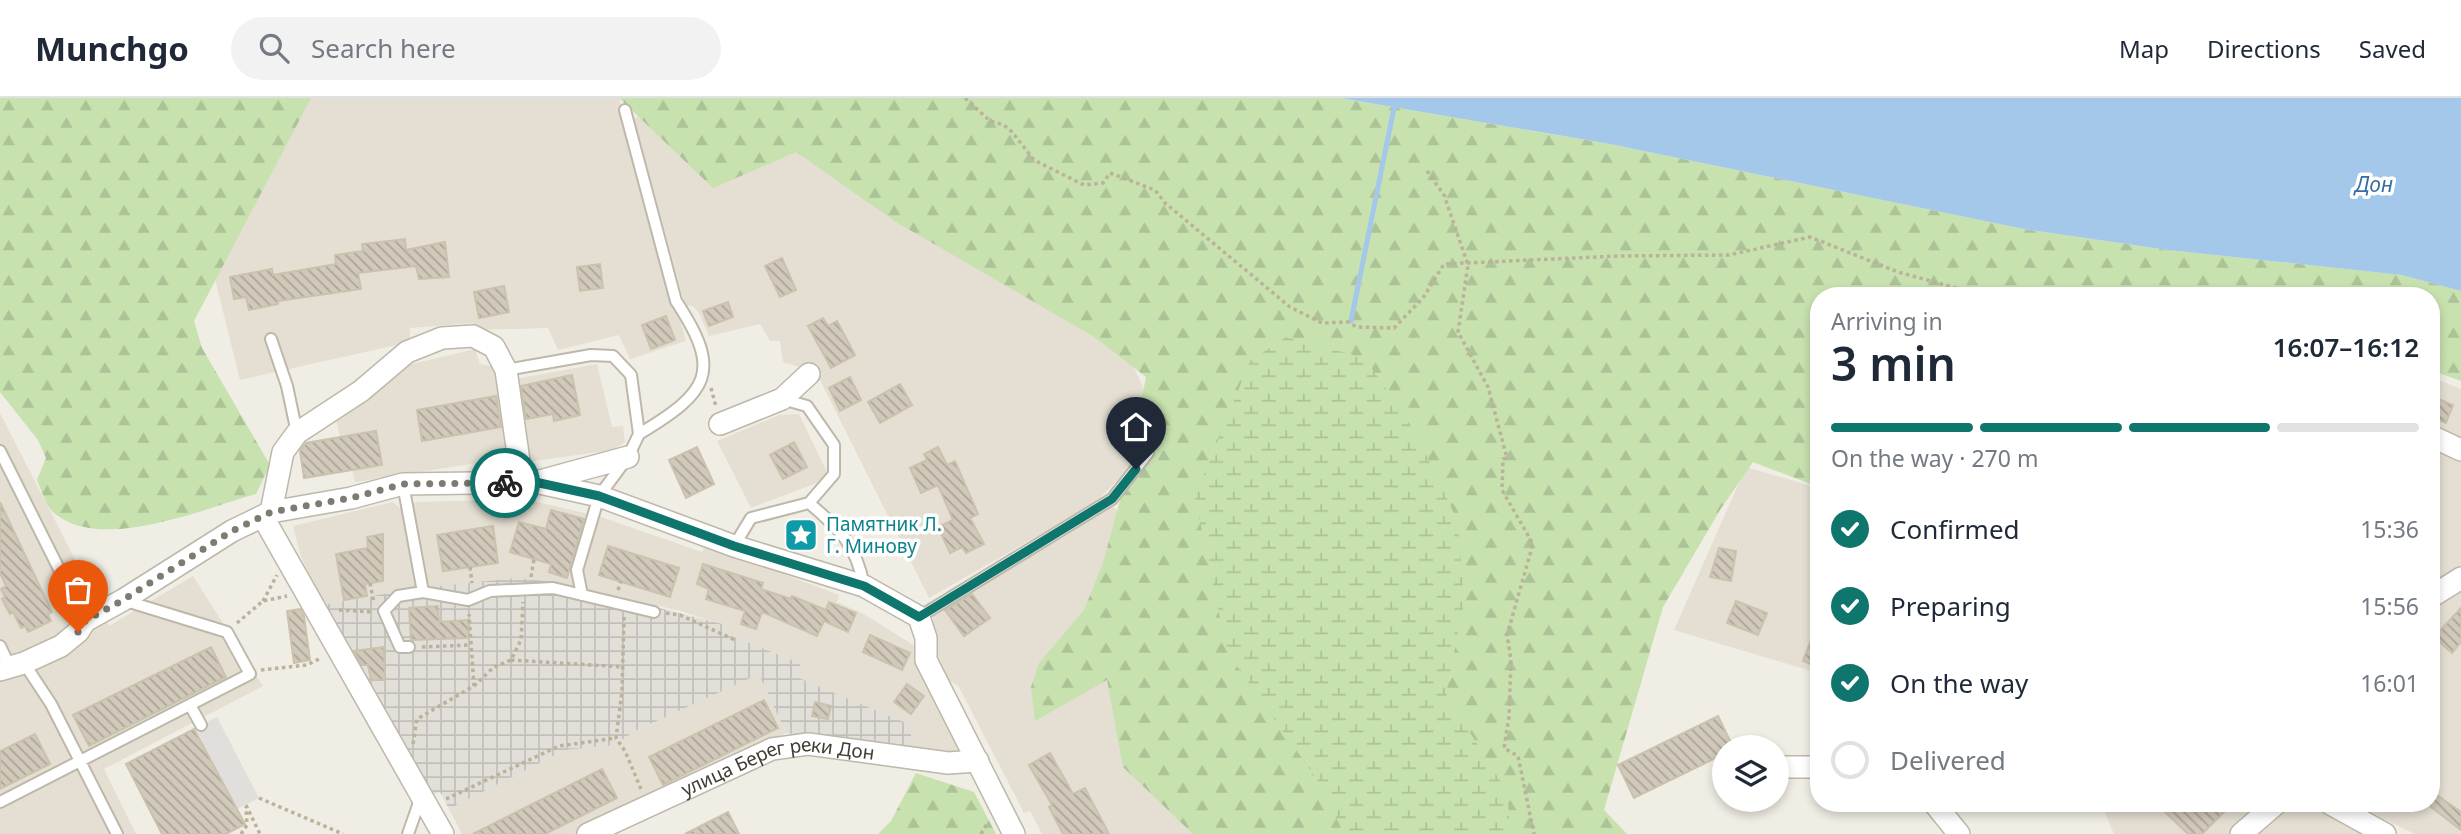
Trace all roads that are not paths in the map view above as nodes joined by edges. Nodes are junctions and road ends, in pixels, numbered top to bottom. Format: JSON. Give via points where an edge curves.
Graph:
{"nodes":[{"id":1,"x":625,"y":110,"type":"dead end"},
{"id":2,"x":271,"y":339,"type":"dead end"},
{"id":3,"x":506,"y":370,"type":"junction"},
{"id":4,"x":809,"y":374,"type":"dead end"},
{"id":5,"x":782,"y":399,"type":"junction"},
{"id":6,"x":720,"y":424,"type":"road end"},
{"id":7,"x":298,"y":433,"type":"junction"},
{"id":8,"x":639,"y":434,"type":"junction"},
{"id":9,"x":2440,"y":440,"type":"edge"},
{"id":10,"x":2461,"y":450,"type":"edge"},
{"id":11,"x":0,"y":451,"type":"edge"},
{"id":12,"x":1148,"y":453,"type":"dead end"},
{"id":13,"x":628,"y":457,"type":"junction"},
{"id":14,"x":528,"y":482,"type":"junction"},
{"id":15,"x":403,"y":484,"type":"junction"},
{"id":16,"x":599,"y":496,"type":"junction"},
{"id":17,"x":809,"y":503,"type":"junction"},
{"id":18,"x":267,"y":515,"type":"junction"},
{"id":19,"x":734,"y":546,"type":"junction"},
{"id":20,"x":577,"y":570,"type":"junction"},
{"id":21,"x":2461,"y":578,"type":"edge"},
{"id":22,"x":864,"y":586,"type":"junction"},
{"id":23,"x":560,"y":590,"type":"junction"},
{"id":24,"x":2440,"y":591,"type":"edge"},
{"id":25,"x":423,"y":592,"type":"junction"},
{"id":26,"x":582,"y":595,"type":"junction"},
{"id":27,"x":123,"y":600,"type":"junction"},
{"id":28,"x":654,"y":612,"type":"road end"},
{"id":29,"x":919,"y":617,"type":"junction"},
{"id":30,"x":85,"y":621,"type":"junction"},
{"id":31,"x":0,"y":646,"type":"edge"},
{"id":32,"x":409,"y":647,"type":"road end"},
{"id":33,"x":11,"y":666,"type":"edge"},
{"id":34,"x":190,"y":705,"type":"junction"},
{"id":35,"x":201,"y":725,"type":"dead end"},
{"id":36,"x":80,"y":760,"type":"junction"},
{"id":37,"x":978,"y":761,"type":"junction"},
{"id":38,"x":1789,"y":767,"type":"edge"},
{"id":39,"x":1810,"y":767,"type":"edge"},
{"id":40,"x":0,"y":802,"type":"edge"},
{"id":41,"x":425,"y":802,"type":"junction"},
{"id":42,"x":1941,"y":812,"type":"edge"},
{"id":43,"x":2267,"y":812,"type":"edge"},
{"id":44,"x":2345,"y":812,"type":"edge"},
{"id":45,"x":117,"y":834,"type":"edge"},
{"id":46,"x":408,"y":834,"type":"edge"},
{"id":47,"x":443,"y":834,"type":"edge"},
{"id":48,"x":589,"y":834,"type":"edge"},
{"id":49,"x":1014,"y":834,"type":"edge"},
{"id":50,"x":1959,"y":834,"type":"edge"},
{"id":51,"x":2241,"y":834,"type":"edge"},
{"id":52,"x":2385,"y":834,"type":"edge"}],
"edges":[{"from":1,"to":8,"type":"lane","via":[[676,301],[693,328],[706,369],[698,390],[671,415]]},
{"from":2,"to":7,"type":"lane"},
{"from":3,"to":7,"type":"street","via":[[494,347],[472,336],[442,338],[407,352],[361,391]]},
{"from":3,"to":8,"type":"lane","via":[[590,355],[613,356],[631,375]]},
{"from":3,"to":14,"type":"street"},
{"from":4,"to":5,"type":"street"},
{"from":5,"to":6,"type":"street"},
{"from":5,"to":17,"type":"lane","via":[[807,406],[834,445],[834,474]]},
{"from":7,"to":18,"type":"street","via":[[283,452]]},
{"from":8,"to":13,"type":"lane"},
{"from":9,"to":10,"type":"street"},
{"from":11,"to":30,"type":"lane"},
{"from":12,"to":29,"type":"lane","via":[[1112,499]]},
{"from":13,"to":14,"type":"street"},
{"from":13,"to":16,"type":"lane"},
{"from":14,"to":15,"type":"street"},
{"from":14,"to":16,"type":"street"},
{"from":15,"to":18,"type":"street"},
{"from":15,"to":25,"type":"lane"},
{"from":16,"to":19,"type":"street"},
{"from":16,"to":20,"type":"lane"},
{"from":17,"to":19,"type":"lane","via":[[751,518]]},
{"from":17,"to":22,"type":"lane","via":[[841,530],[859,561]]},
{"from":18,"to":27,"type":"street","via":[[232,531]]},
{"from":18,"to":41,"type":"street"},
{"from":19,"to":22,"type":"street"},
{"from":20,"to":23,"type":"lane"},
{"from":20,"to":26,"type":"lane"},
{"from":21,"to":24,"type":"street"},
{"from":22,"to":29,"type":"street"},
{"from":23,"to":25,"type":"lane","via":[[490,592],[468,600]]},
{"from":23,"to":26,"type":"lane"},
{"from":25,"to":32,"type":"lane","via":[[398,596],[384,611],[400,647]]},
{"from":26,"to":28,"type":"lane"},
{"from":27,"to":30,"type":"street"},
{"from":27,"to":34,"type":"lane","via":[[227,632],[250,674]]},
{"from":29,"to":37,"type":"street","via":[[926,638],[926,660]]},
{"from":30,"to":33,"type":"street","via":[[61,646]]},
{"from":31,"to":33,"type":"lane"},
{"from":33,"to":36,"type":"lane","via":[[51,704]]},
{"from":34,"to":35,"type":"lane"},
{"from":34,"to":36,"type":"lane"},
{"from":36,"to":40,"type":"lane"},
{"from":36,"to":45,"type":"lane"},
{"from":37,"to":48,"type":"street","name":"улица Берег реки Дон","via":[[948,763],[808,744],[772,749]]},
{"from":37,"to":49,"type":"street"},
{"from":38,"to":39,"type":"street"},
{"from":41,"to":46,"type":"lane"},
{"from":41,"to":47,"type":"street"},
{"from":42,"to":50,"type":"street"},
{"from":43,"to":51,"type":"street"},
{"from":44,"to":52,"type":"street"}]}
